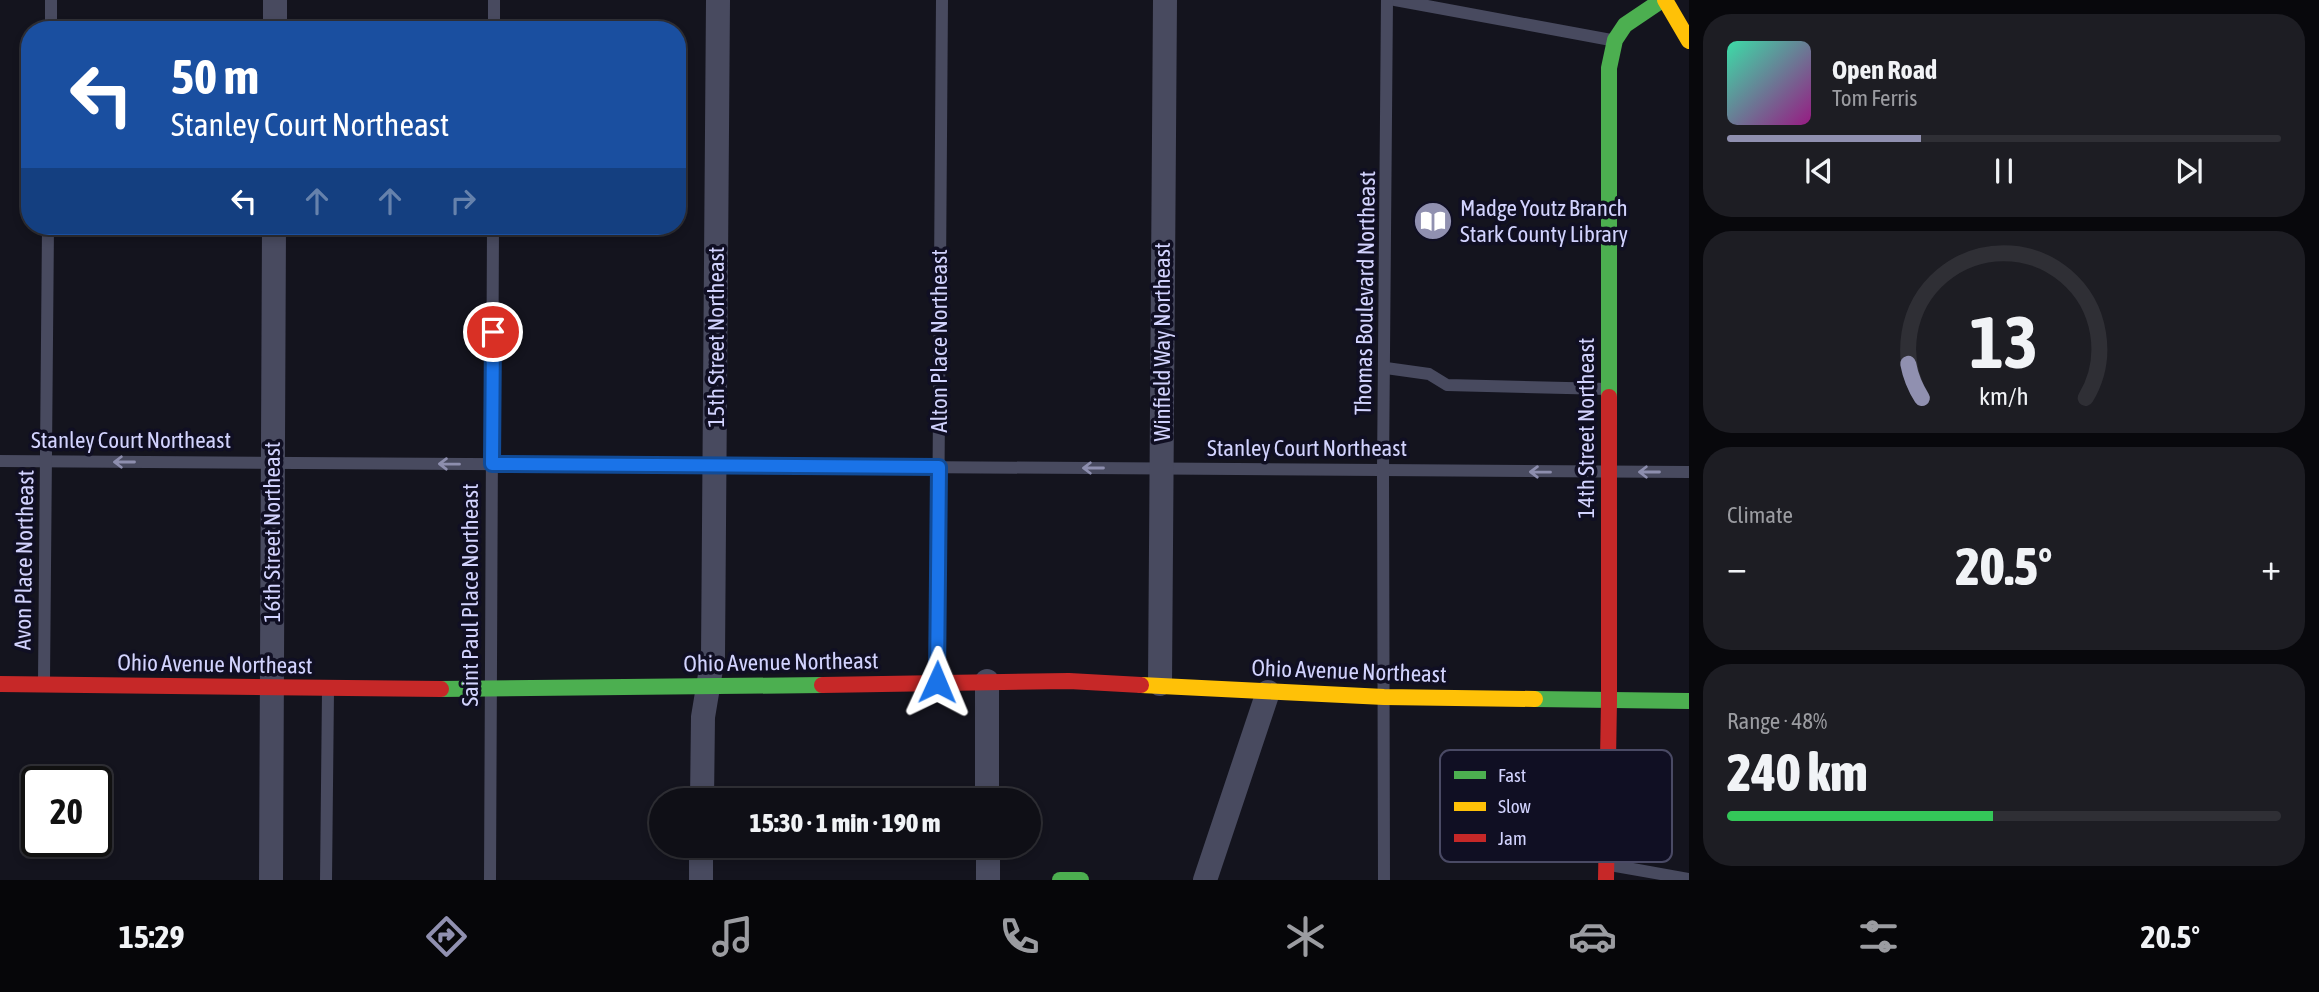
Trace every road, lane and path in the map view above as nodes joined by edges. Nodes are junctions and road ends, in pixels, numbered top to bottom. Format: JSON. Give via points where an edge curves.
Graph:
{"nodes":[{"id":1,"x":51,"y":0,"type":"edge"},
{"id":2,"x":275,"y":0,"type":"edge"},
{"id":3,"x":494,"y":0,"type":"edge"},
{"id":4,"x":718,"y":0,"type":"edge"},
{"id":5,"x":942,"y":0,"type":"edge"},
{"id":6,"x":1165,"y":0,"type":"edge"},
{"id":7,"x":1387,"y":0,"type":"edge"},
{"id":8,"x":1395,"y":0,"type":"edge"},
{"id":9,"x":1663,"y":0,"type":"edge"},
{"id":10,"x":51,"y":21,"type":"edge"},
{"id":11,"x":275,"y":21,"type":"edge"},
{"id":12,"x":494,"y":21,"type":"edge"},
{"id":13,"x":1615,"y":40,"type":"junction"},
{"id":14,"x":1689,"y":41,"type":"edge"},
{"id":15,"x":48,"y":235,"type":"edge"},
{"id":16,"x":274,"y":235,"type":"edge"},
{"id":17,"x":493,"y":235,"type":"edge"},
{"id":18,"x":1385,"y":368,"type":"junction"},
{"id":19,"x":1609,"y":389,"type":"junction"},
{"id":20,"x":0,"y":461,"type":"edge"},
{"id":21,"x":273,"y":461,"type":"junction"},
{"id":22,"x":46,"y":462,"type":"junction"},
{"id":23,"x":492,"y":464,"type":"junction"},
{"id":24,"x":716,"y":466,"type":"junction"},
{"id":25,"x":939,"y":467,"type":"junction"},
{"id":26,"x":1161,"y":468,"type":"junction"},
{"id":27,"x":1383,"y":470,"type":"junction"},
{"id":28,"x":1608,"y":472,"type":"junction"},
{"id":29,"x":1689,"y":472,"type":"edge"},
{"id":30,"x":987,"y":681,"type":"junction"},
{"id":31,"x":937,"y":682,"type":"junction"},
{"id":32,"x":0,"y":684,"type":"edge"},
{"id":33,"x":1160,"y":684,"type":"junction"},
{"id":34,"x":44,"y":685,"type":"junction"},
{"id":35,"x":708,"y":686,"type":"junction"},
{"id":36,"x":271,"y":687,"type":"junction"},
{"id":37,"x":328,"y":688,"type":"junction"},
{"id":38,"x":491,"y":690,"type":"junction"},
{"id":39,"x":1269,"y":692,"type":"junction"},
{"id":40,"x":1384,"y":697,"type":"junction"},
{"id":41,"x":1609,"y":701,"type":"junction"},
{"id":42,"x":1689,"y":701,"type":"edge"},
{"id":43,"x":1608,"y":750,"type":"edge"},
{"id":44,"x":702,"y":788,"type":"edge"},
{"id":45,"x":987,"y":788,"type":"edge"},
{"id":46,"x":701,"y":858,"type":"edge"},
{"id":47,"x":988,"y":858,"type":"edge"},
{"id":48,"x":1606,"y":872,"type":"edge"},
{"id":49,"x":1689,"y":879,"type":"edge"},
{"id":50,"x":271,"y":880,"type":"edge"},
{"id":51,"x":326,"y":880,"type":"edge"},
{"id":52,"x":490,"y":880,"type":"edge"},
{"id":53,"x":701,"y":880,"type":"edge"},
{"id":54,"x":988,"y":880,"type":"edge"},
{"id":55,"x":1060,"y":880,"type":"edge"},
{"id":56,"x":1081,"y":880,"type":"edge"},
{"id":57,"x":1205,"y":880,"type":"edge"},
{"id":58,"x":1384,"y":880,"type":"edge"}],
"edges":[{"from":1,"to":10,"type":"lane"},
{"from":2,"to":11,"type":"street"},
{"from":3,"to":12,"type":"lane"},
{"from":4,"to":24,"type":"street","name":"15th Street Northeast"},
{"from":5,"to":25,"type":"lane","name":"Alton Place Northeast"},
{"from":6,"to":26,"type":"street","name":"Winfield Way Northeast"},
{"from":7,"to":18,"type":"lane","name":"Thomas Boulevard Northeast"},
{"from":8,"to":13,"type":"lane"},
{"from":9,"to":13,"type":"street","via":[[1625,25]]},
{"from":9,"to":14,"type":"street"},
{"from":13,"to":19,"type":"street","name":"14th Street Northeast","via":[[1609,68]]},
{"from":15,"to":22,"type":"lane","name":"Avon Place Northeast"},
{"from":16,"to":21,"type":"street","name":"16th Street Northeast"},
{"from":17,"to":23,"type":"lane","name":"Saint Paul Place Northeast"},
{"from":18,"to":19,"type":"lane","via":[[1429,374],[1447,386]]},
{"from":18,"to":27,"type":"lane","name":"Thomas Boulevard Northeast"},
{"from":19,"to":28,"type":"street","name":"14th Street Northeast"},
{"from":20,"to":22,"type":"lane","name":"Stanley Court Northeast"},
{"from":21,"to":22,"type":"lane","name":"Stanley Court Northeast","one_way":true},
{"from":23,"to":21,"type":"lane","name":"Stanley Court Northeast","one_way":true},
{"from":21,"to":36,"type":"street","name":"16th Street Northeast"},
{"from":22,"to":34,"type":"lane","name":"Avon Place Northeast"},
{"from":23,"to":24,"type":"lane","name":"Stanley Court Northeast"},
{"from":23,"to":38,"type":"lane","name":"Saint Paul Place Northeast"},
{"from":24,"to":25,"type":"lane","name":"Stanley Court Northeast"},
{"from":24,"to":35,"type":"street","name":"15th Street Northeast","via":[[713,657]]},
{"from":26,"to":25,"type":"lane","name":"Stanley Court Northeast","one_way":true},
{"from":25,"to":31,"type":"lane","name":"Alton Place Northeast"},
{"from":26,"to":27,"type":"lane","name":"Stanley Court Northeast"},
{"from":26,"to":33,"type":"street","name":"Winfield Way Northeast"},
{"from":28,"to":27,"type":"lane","name":"Stanley Court Northeast","one_way":true},
{"from":27,"to":40,"type":"lane","name":"Thomas Boulevard Northeast"},
{"from":29,"to":28,"type":"lane","name":"Stanley Court Northeast","one_way":true},
{"from":28,"to":41,"type":"street","name":"14th Street Northeast"},
{"from":30,"to":31,"type":"street","name":"Ohio Avenue Northeast"},
{"from":30,"to":33,"type":"street","name":"Ohio Avenue Northeast"},
{"from":30,"to":45,"type":"street"},
{"from":31,"to":35,"type":"street","name":"Ohio Avenue Northeast"},
{"from":32,"to":34,"type":"street","name":"Ohio Avenue Northeast"},
{"from":33,"to":39,"type":"street","name":"Ohio Avenue Northeast"},
{"from":34,"to":36,"type":"street","name":"Ohio Avenue Northeast"},
{"from":35,"to":38,"type":"street","name":"Ohio Avenue Northeast"},
{"from":35,"to":44,"type":"street","name":"15th Street Northeast"},
{"from":36,"to":37,"type":"street","name":"Ohio Avenue Northeast"},
{"from":36,"to":50,"type":"street","name":"16th Street Northeast"},
{"from":37,"to":38,"type":"street","name":"Ohio Avenue Northeast"},
{"from":37,"to":51,"type":"lane"},
{"from":38,"to":52,"type":"lane","name":"Saint Paul Place Northeast"},
{"from":39,"to":40,"type":"street","name":"Ohio Avenue Northeast"},
{"from":39,"to":57,"type":"street"},
{"from":40,"to":41,"type":"street","name":"Ohio Avenue Northeast"},
{"from":40,"to":58,"type":"lane","name":"Thomas Boulevard Northeast"},
{"from":41,"to":42,"type":"street","name":"Ohio Avenue Northeast"},
{"from":41,"to":43,"type":"street","name":"14th Street Northeast"},
{"from":46,"to":53,"type":"street"},
{"from":47,"to":54,"type":"street"},
{"from":48,"to":49,"type":"lane"},
{"from":55,"to":56,"type":"street"}]}
